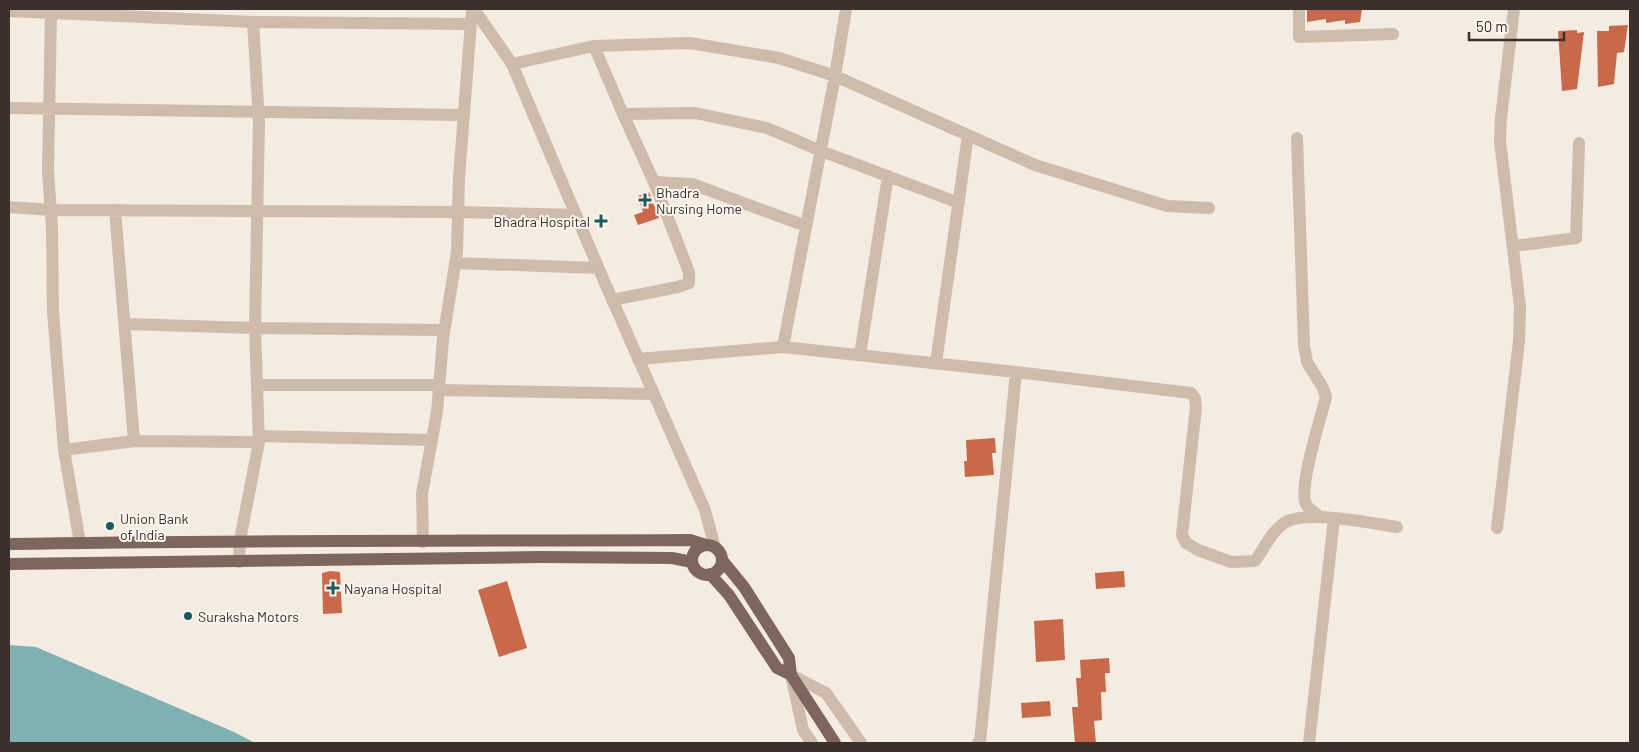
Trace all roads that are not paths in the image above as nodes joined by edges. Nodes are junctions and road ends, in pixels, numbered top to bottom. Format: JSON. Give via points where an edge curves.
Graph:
{"nodes":[{"id":1,"x":473,"y":9,"type":"edge"},
{"id":2,"x":846,"y":9,"type":"edge"},
{"id":3,"x":1299,"y":9,"type":"edge"},
{"id":4,"x":1514,"y":9,"type":"edge"},
{"id":5,"x":9,"y":11,"type":"edge"},
{"id":6,"x":50,"y":13,"type":"junction"},
{"id":7,"x":253,"y":22,"type":"junction"},
{"id":8,"x":470,"y":24,"type":"junction"},
{"id":9,"x":1393,"y":34,"type":"dead end"},
{"id":10,"x":594,"y":46,"type":"junction"},
{"id":11,"x":512,"y":64,"type":"junction"},
{"id":12,"x":835,"y":76,"type":"junction"},
{"id":13,"x":9,"y":108,"type":"edge"},
{"id":14,"x":50,"y":108,"type":"junction"},
{"id":15,"x":258,"y":112,"type":"junction"},
{"id":16,"x":622,"y":114,"type":"junction"},
{"id":17,"x":463,"y":115,"type":"junction"},
{"id":18,"x":968,"y":135,"type":"junction"},
{"id":19,"x":1297,"y":138,"type":"dead end"},
{"id":20,"x":1579,"y":143,"type":"dead end"},
{"id":21,"x":821,"y":151,"type":"junction"},
{"id":22,"x":888,"y":176,"type":"junction"},
{"id":23,"x":654,"y":182,"type":"junction"},
{"id":24,"x":959,"y":203,"type":"junction"},
{"id":25,"x":9,"y":207,"type":"edge"},
{"id":26,"x":1209,"y":208,"type":"dead end"},
{"id":27,"x":51,"y":210,"type":"junction"},
{"id":28,"x":115,"y":210,"type":"junction"},
{"id":29,"x":257,"y":210,"type":"junction"},
{"id":30,"x":458,"y":212,"type":"junction"},
{"id":31,"x":576,"y":215,"type":"junction"},
{"id":32,"x":806,"y":226,"type":"junction"},
{"id":33,"x":1514,"y":246,"type":"junction"},
{"id":34,"x":455,"y":263,"type":"junction"},
{"id":35,"x":598,"y":268,"type":"junction"},
{"id":36,"x":612,"y":300,"type":"junction"},
{"id":37,"x":125,"y":324,"type":"junction"},
{"id":38,"x":255,"y":328,"type":"junction"},
{"id":39,"x":444,"y":330,"type":"junction"},
{"id":40,"x":783,"y":347,"type":"junction"},
{"id":41,"x":860,"y":355,"type":"junction"},
{"id":42,"x":638,"y":359,"type":"junction"},
{"id":43,"x":936,"y":363,"type":"junction"},
{"id":44,"x":1016,"y":372,"type":"junction"},
{"id":45,"x":257,"y":385,"type":"junction"},
{"id":46,"x":439,"y":388,"type":"junction"},
{"id":47,"x":654,"y":394,"type":"junction"},
{"id":48,"x":259,"y":439,"type":"junction"},
{"id":49,"x":432,"y":440,"type":"junction"},
{"id":50,"x":134,"y":441,"type":"junction"},
{"id":51,"x":64,"y":450,"type":"junction"},
{"id":52,"x":1320,"y":517,"type":"junction"},
{"id":53,"x":1334,"y":519,"type":"junction"},
{"id":54,"x":1397,"y":526,"type":"dead end"},
{"id":55,"x":1497,"y":528,"type":"dead end"},
{"id":56,"x":240,"y":540,"type":"junction"},
{"id":57,"x":80,"y":542,"type":"junction"},
{"id":58,"x":423,"y":542,"type":"junction"},
{"id":59,"x":9,"y":544,"type":"edge"},
{"id":60,"x":711,"y":547,"type":"junction"},
{"id":61,"x":722,"y":560,"type":"junction"},
{"id":62,"x":239,"y":562,"type":"junction"},
{"id":63,"x":692,"y":562,"type":"junction"},
{"id":64,"x":9,"y":564,"type":"edge"},
{"id":65,"x":710,"y":574,"type":"junction"},
{"id":66,"x":790,"y":675,"type":"junction"},
{"id":67,"x":812,"y":743,"type":"edge"},
{"id":68,"x":836,"y":743,"type":"edge"},
{"id":69,"x":861,"y":743,"type":"edge"},
{"id":70,"x":978,"y":743,"type":"edge"},
{"id":71,"x":1309,"y":743,"type":"edge"}],
"edges":[{"from":1,"to":8,"type":"street"},
{"from":1,"to":11,"type":"street"},
{"from":2,"to":12,"type":"street"},
{"from":3,"to":9,"type":"street","via":[[1299,37]]},
{"from":4,"to":33,"type":"street","via":[[1500,141]]},
{"from":5,"to":6,"type":"street"},
{"from":6,"to":7,"type":"street"},
{"from":6,"to":14,"type":"street"},
{"from":7,"to":8,"type":"street"},
{"from":7,"to":15,"type":"street"},
{"from":8,"to":17,"type":"street"},
{"from":10,"to":11,"type":"street"},
{"from":10,"to":12,"type":"street","via":[[689,43],[779,58]]},
{"from":10,"to":16,"type":"street"},
{"from":11,"to":31,"type":"street"},
{"from":12,"to":18,"type":"street"},
{"from":12,"to":21,"type":"street"},
{"from":13,"to":14,"type":"street"},
{"from":14,"to":15,"type":"street"},
{"from":14,"to":27,"type":"street","via":[[48,170]]},
{"from":15,"to":17,"type":"street"},
{"from":15,"to":29,"type":"street"},
{"from":16,"to":21,"type":"street","via":[[695,113],[767,128]]},
{"from":16,"to":23,"type":"street"},
{"from":17,"to":30,"type":"street"},
{"from":18,"to":24,"type":"street"},
{"from":18,"to":26,"type":"street","via":[[1035,165],[1166,206]]},
{"from":19,"to":52,"type":"street","via":[[1304,345],[1307,362],[1326,397],[1304,495],[1306,505]]},
{"from":20,"to":33,"type":"street","via":[[1576,238]]},
{"from":21,"to":22,"type":"street"},
{"from":21,"to":32,"type":"street"},
{"from":22,"to":24,"type":"street"},
{"from":22,"to":41,"type":"street"},
{"from":23,"to":32,"type":"street","via":[[692,184]]},
{"from":23,"to":36,"type":"street","via":[[689,272],[689,283]]},
{"from":24,"to":43,"type":"street"},
{"from":25,"to":27,"type":"street"},
{"from":27,"to":28,"type":"street"},
{"from":27,"to":51,"type":"street","via":[[53,311]]},
{"from":28,"to":29,"type":"street"},
{"from":28,"to":37,"type":"street"},
{"from":29,"to":30,"type":"street"},
{"from":29,"to":38,"type":"street"},
{"from":30,"to":31,"type":"street"},
{"from":30,"to":34,"type":"street"},
{"from":31,"to":35,"type":"street"},
{"from":32,"to":40,"type":"street"},
{"from":33,"to":55,"type":"street","via":[[1520,307],[1519,342]]},
{"from":34,"to":35,"type":"street"},
{"from":34,"to":39,"type":"street"},
{"from":35,"to":36,"type":"street"},
{"from":36,"to":42,"type":"street"},
{"from":37,"to":38,"type":"street"},
{"from":37,"to":50,"type":"street"},
{"from":38,"to":39,"type":"street"},
{"from":38,"to":45,"type":"street"},
{"from":39,"to":46,"type":"street"},
{"from":40,"to":41,"type":"street"},
{"from":40,"to":42,"type":"street"},
{"from":41,"to":43,"type":"street"},
{"from":42,"to":47,"type":"street"},
{"from":43,"to":44,"type":"street"},
{"from":44,"to":52,"type":"street","via":[[1191,393],[1196,407],[1182,534],[1186,542],[1198,550],[1231,562],[1255,561],[1277,529],[1286,522]]},
{"from":44,"to":70,"type":"street"},
{"from":45,"to":46,"type":"street"},
{"from":45,"to":48,"type":"street"},
{"from":46,"to":47,"type":"street"},
{"from":46,"to":49,"type":"street"},
{"from":47,"to":60,"type":"street","via":[[705,510]]},
{"from":48,"to":49,"type":"street"},
{"from":48,"to":50,"type":"street"},
{"from":48,"to":56,"type":"street"},
{"from":49,"to":58,"type":"street","via":[[422,494]]},
{"from":50,"to":51,"type":"street"},
{"from":51,"to":57,"type":"street"},
{"from":52,"to":53,"type":"street"},
{"from":53,"to":54,"type":"street"},
{"from":53,"to":71,"type":"street"},
{"from":56,"to":57,"type":"main road"},
{"from":56,"to":58,"type":"main road"},
{"from":56,"to":62,"type":"street"},
{"from":57,"to":59,"type":"main road"},
{"from":58,"to":60,"type":"main road","via":[[690,540]]},
{"from":60,"to":61,"type":"main road","via":[[719,552]]},
{"from":60,"to":63,"type":"main road","via":[[697,549]]},
{"from":61,"to":65,"type":"main road","via":[[718,569]]},
{"from":61,"to":66,"type":"main road","via":[[744,587],[789,658]]},
{"from":62,"to":63,"type":"main road","via":[[550,557],[672,558]]},
{"from":62,"to":64,"type":"main road"},
{"from":63,"to":65,"type":"main road","via":[[701,574]]},
{"from":65,"to":66,"type":"main road","via":[[729,595],[777,668]]},
{"from":66,"to":67,"type":"street","via":[[803,730]]},
{"from":66,"to":68,"type":"main road"},
{"from":66,"to":69,"type":"street","via":[[826,693]]}]}
